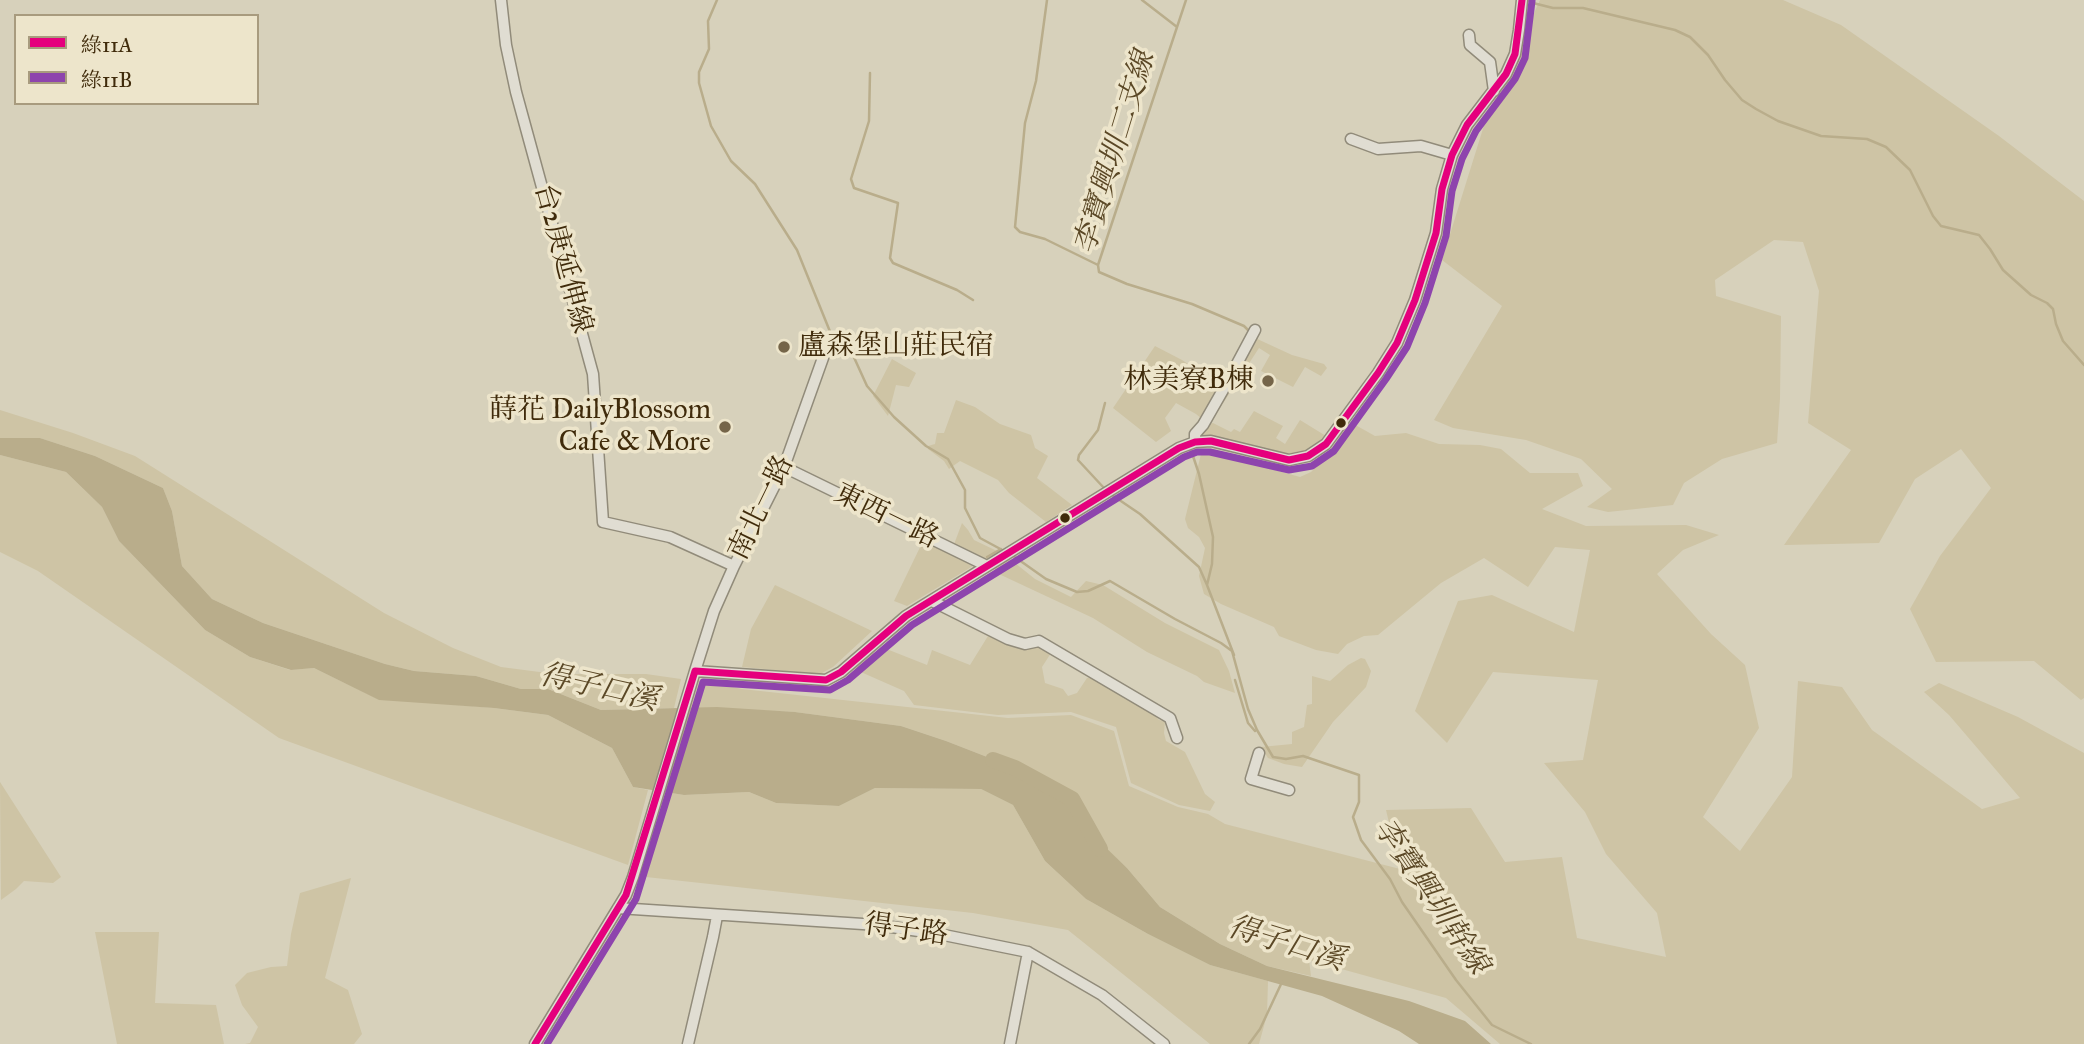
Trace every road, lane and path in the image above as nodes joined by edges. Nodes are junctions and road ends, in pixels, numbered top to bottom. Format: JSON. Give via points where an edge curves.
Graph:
{"nodes":[{"id":1,"x":500,"y":0,"type":"edge"},
{"id":2,"x":1522,"y":0,"type":"edge"},
{"id":3,"x":1469,"y":35,"type":"dead end"},
{"id":4,"x":1494,"y":91,"type":"junction"},
{"id":5,"x":1351,"y":139,"type":"dead end"},
{"id":6,"x":1452,"y":155,"type":"junction"},
{"id":7,"x":1255,"y":330,"type":"dead end"},
{"id":8,"x":826,"y":343,"type":"dead end"},
{"id":9,"x":1195,"y":442,"type":"junction"},
{"id":10,"x":784,"y":467,"type":"junction"},
{"id":11,"x":734,"y":566,"type":"junction"},
{"id":12,"x":987,"y":566,"type":"junction"},
{"id":13,"x":932,"y":601,"type":"junction"},
{"id":14,"x":693,"y":675,"type":"junction"},
{"id":15,"x":1177,"y":738,"type":"dead end"},
{"id":16,"x":1259,"y":753,"type":"dead end"},
{"id":17,"x":1289,"y":790,"type":"dead end"},
{"id":18,"x":618,"y":908,"type":"junction"},
{"id":19,"x":717,"y":916,"type":"junction"},
{"id":20,"x":1028,"y":952,"type":"junction"},
{"id":21,"x":1149,"y":1039,"type":"edge"},
{"id":22,"x":535,"y":1044,"type":"edge"},
{"id":23,"x":688,"y":1044,"type":"edge"},
{"id":24,"x":1010,"y":1044,"type":"edge"},
{"id":25,"x":1164,"y":1044,"type":"edge"}],
"edges":[{"from":1,"to":11,"type":"street","name":"台2庚延伸線","via":[[516,92],[593,374],[603,522],[670,537]]},
{"from":2,"to":4,"type":"street","via":[[1515,54]]},
{"from":3,"to":4,"type":"street","via":[[1470,45],[1490,62]]},
{"from":4,"to":6,"type":"street","via":[[1467,125]]},
{"from":5,"to":6,"type":"street","via":[[1378,149],[1421,146]]},
{"from":6,"to":9,"type":"street","via":[[1436,233],[1397,343],[1326,444],[1308,456],[1289,460],[1211,441]]},
{"from":7,"to":9,"type":"street","via":[[1195,434]]},
{"from":8,"to":10,"type":"street","name":"南北一路"},
{"from":9,"to":12,"type":"street"},
{"from":10,"to":11,"type":"street","name":"南北一路"},
{"from":10,"to":12,"type":"street","name":"東西一路"},
{"from":11,"to":14,"type":"street","name":"南北一路"},
{"from":12,"to":13,"type":"street"},
{"from":13,"to":14,"type":"street","via":[[906,616],[826,680]]},
{"from":13,"to":15,"type":"street","via":[[1008,639],[1025,644],[1039,641],[1170,718]]},
{"from":14,"to":18,"type":"street","name":"南北一路","via":[[633,877]]},
{"from":16,"to":17,"type":"street","via":[[1251,779]]},
{"from":18,"to":19,"type":"street","name":"得子路"},
{"from":18,"to":22,"type":"street","name":"南北一路"},
{"from":19,"to":20,"type":"street","name":"得子路","via":[[878,925]]},
{"from":19,"to":23,"type":"street"},
{"from":20,"to":21,"type":"street","name":"得子路","via":[[1102,995]]},
{"from":20,"to":24,"type":"street"},
{"from":21,"to":25,"type":"street","name":"得子路"}]}
